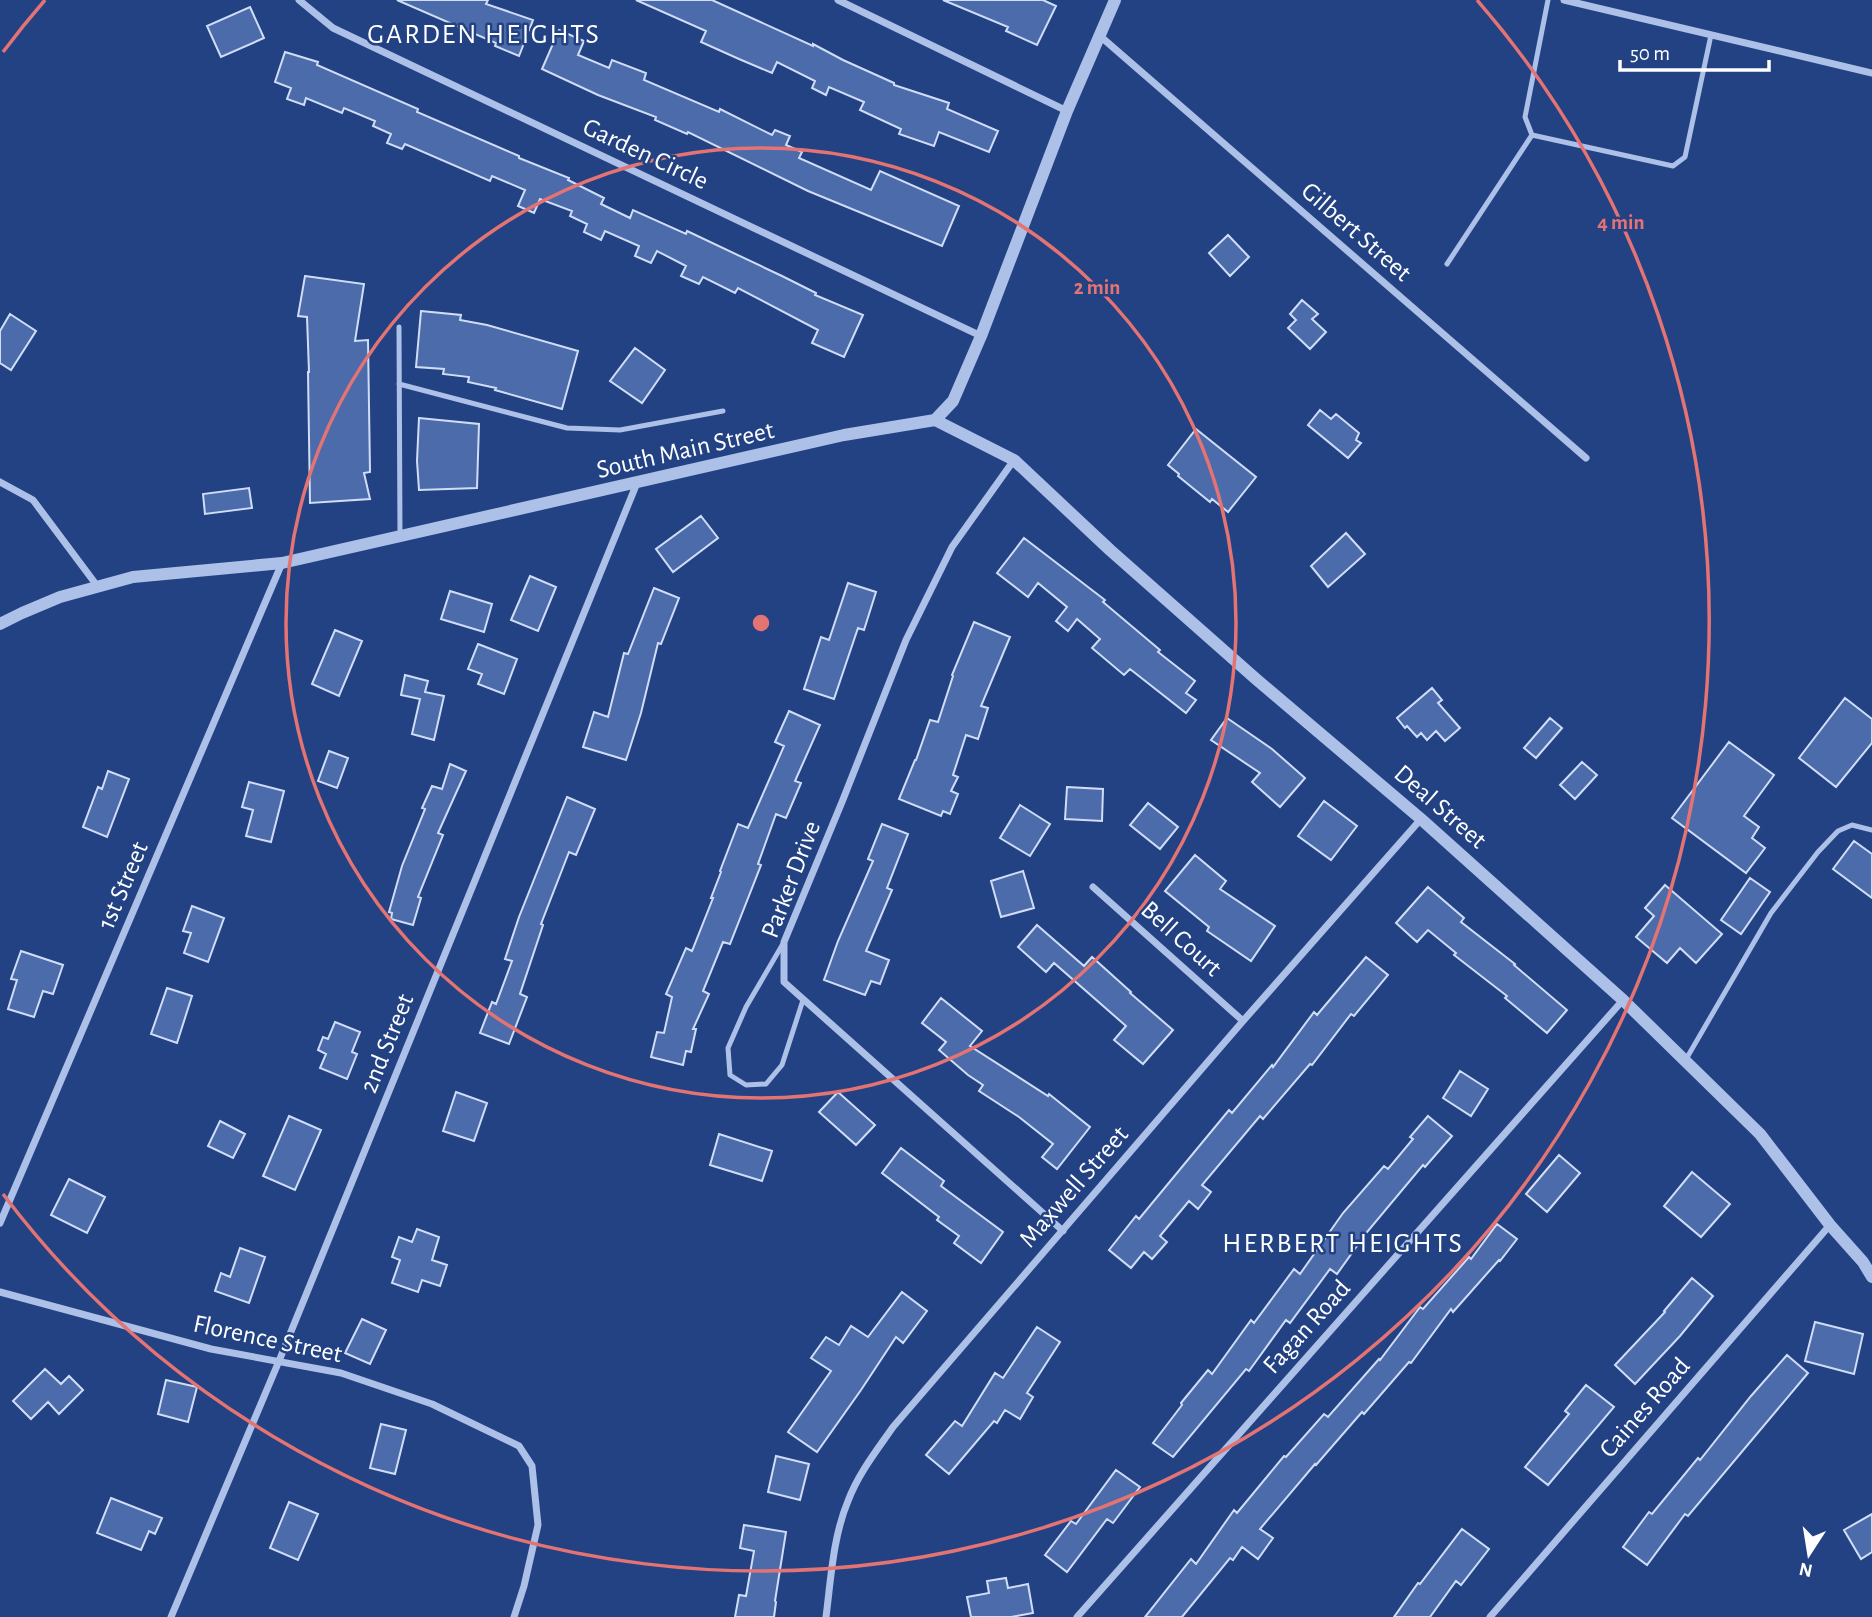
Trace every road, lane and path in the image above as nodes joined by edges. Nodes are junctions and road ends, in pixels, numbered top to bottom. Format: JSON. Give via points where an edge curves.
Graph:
{"nodes":[{"id":1,"x":299,"y":0,"type":"edge"},
{"id":2,"x":838,"y":0,"type":"edge"},
{"id":3,"x":1115,"y":0,"type":"edge"},
{"id":4,"x":1548,"y":0,"type":"edge"},
{"id":5,"x":1564,"y":0,"type":"edge"},
{"id":6,"x":1711,"y":35,"type":"junction"},
{"id":7,"x":1100,"y":36,"type":"junction"},
{"id":8,"x":1872,"y":73,"type":"edge"},
{"id":9,"x":1067,"y":111,"type":"junction"},
{"id":10,"x":1532,"y":135,"type":"junction"},
{"id":11,"x":1447,"y":264,"type":"dead end"},
{"id":12,"x":398,"y":327,"type":"dead end"},
{"id":13,"x":981,"y":336,"type":"junction"},
{"id":14,"x":399,"y":384,"type":"junction"},
{"id":15,"x":723,"y":411,"type":"dead end"},
{"id":16,"x":935,"y":420,"type":"junction"},
{"id":17,"x":1586,"y":458,"type":"dead end"},
{"id":18,"x":1014,"y":460,"type":"junction"},
{"id":19,"x":0,"y":482,"type":"edge"},
{"id":20,"x":637,"y":483,"type":"junction"},
{"id":21,"x":400,"y":537,"type":"junction"},
{"id":22,"x":282,"y":563,"type":"junction"},
{"id":23,"x":98,"y":587,"type":"junction"},
{"id":24,"x":0,"y":624,"type":"edge"},
{"id":25,"x":1421,"y":819,"type":"junction"},
{"id":26,"x":1872,"y":830,"type":"edge"},
{"id":27,"x":1093,"y":887,"type":"dead end"},
{"id":28,"x":784,"y":942,"type":"junction"},
{"id":29,"x":803,"y":1000,"type":"junction"},
{"id":30,"x":1623,"y":1000,"type":"junction"},
{"id":31,"x":1243,"y":1021,"type":"junction"},
{"id":32,"x":1685,"y":1061,"type":"junction"},
{"id":33,"x":0,"y":1223,"type":"edge"},
{"id":34,"x":1830,"y":1224,"type":"junction"},
{"id":35,"x":1063,"y":1231,"type":"junction"},
{"id":36,"x":1868,"y":1258,"type":"edge"},
{"id":37,"x":1872,"y":1277,"type":"edge"},
{"id":38,"x":0,"y":1292,"type":"edge"},
{"id":39,"x":279,"y":1361,"type":"junction"},
{"id":40,"x":171,"y":1617,"type":"edge"},
{"id":41,"x":514,"y":1617,"type":"edge"},
{"id":42,"x":826,"y":1617,"type":"edge"},
{"id":43,"x":1077,"y":1617,"type":"edge"},
{"id":44,"x":1490,"y":1617,"type":"edge"}],
"edges":[{"from":1,"to":13,"type":"street","name":"Garden Circle","via":[[333,28]]},
{"from":2,"to":9,"type":"street"},
{"from":3,"to":7,"type":"street"},
{"from":4,"to":10,"type":"lane","via":[[1525,117]]},
{"from":5,"to":6,"type":"street"},
{"from":6,"to":8,"type":"street"},
{"from":6,"to":10,"type":"lane","via":[[1685,157],[1673,166]]},
{"from":7,"to":9,"type":"street"},
{"from":7,"to":17,"type":"street","name":"Gilbert Street"},
{"from":9,"to":13,"type":"street"},
{"from":10,"to":11,"type":"lane"},
{"from":12,"to":14,"type":"lane"},
{"from":13,"to":16,"type":"street","via":[[953,401]]},
{"from":14,"to":15,"type":"lane","via":[[567,428],[620,430]]},
{"from":14,"to":21,"type":"lane"},
{"from":16,"to":18,"type":"street","name":"Deal Street"},
{"from":16,"to":20,"type":"street","name":"South Main Street","via":[[844,435]]},
{"from":18,"to":25,"type":"street","name":"Deal Street","via":[[1246,670]]},
{"from":18,"to":28,"type":"street","name":"Parker Drive","via":[[952,547],[906,640]]},
{"from":19,"to":23,"type":"street","via":[[33,500]]},
{"from":20,"to":21,"type":"street","name":"South Main Street"},
{"from":20,"to":39,"type":"street","name":"2nd Street"},
{"from":21,"to":22,"type":"street","name":"South Main Street"},
{"from":22,"to":23,"type":"street","name":"South Main Street","via":[[133,577]]},
{"from":22,"to":33,"type":"street","name":"1st Street"},
{"from":23,"to":24,"type":"street","name":"South Main Street","via":[[60,597]]},
{"from":25,"to":30,"type":"street","name":"Deal Street"},
{"from":25,"to":31,"type":"street","name":"Maxwell Street"},
{"from":26,"to":32,"type":"lane","via":[[1852,825],[1838,831],[1818,852],[1771,912]]},
{"from":27,"to":31,"type":"street","name":"Bell Court"},
{"from":28,"to":29,"type":"street","name":"Parker Drive","via":[[783,982]]},
{"from":28,"to":29,"type":"lane","via":[[728,1048],[730,1075],[746,1085],[766,1084],[782,1065]]},
{"from":29,"to":35,"type":"street","name":"Parker Drive"},
{"from":30,"to":32,"type":"street","name":"Deal Street"},
{"from":30,"to":43,"type":"street","name":"Fagan Road"},
{"from":31,"to":35,"type":"street","name":"Maxwell Street"},
{"from":32,"to":34,"type":"street","name":"Deal Street","via":[[1760,1134]]},
{"from":34,"to":36,"type":"street","name":"Deal Street"},
{"from":34,"to":44,"type":"street","name":"Caines Road"},
{"from":35,"to":42,"type":"street","name":"Maxwell Street","via":[[892,1427],[860,1477],[837,1531]]},
{"from":36,"to":37,"type":"street","name":"Deal Street"},
{"from":38,"to":39,"type":"street","name":"Florence Street","via":[[211,1349]]},
{"from":39,"to":40,"type":"street","name":"2nd Street"},
{"from":39,"to":41,"type":"street","name":"Florence Street","via":[[341,1373],[432,1404],[519,1447],[532,1466],[538,1525]]}]}
